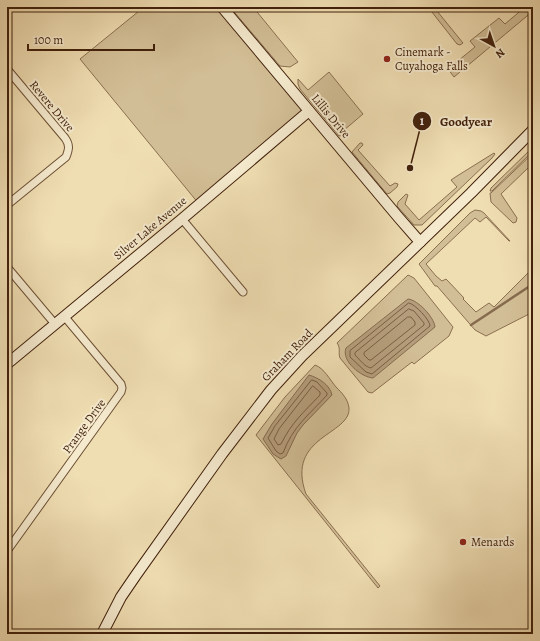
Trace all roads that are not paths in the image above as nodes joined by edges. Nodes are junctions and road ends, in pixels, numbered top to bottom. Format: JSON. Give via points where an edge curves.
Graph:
{"nodes":[{"id":1,"x":222,"y":7,"type":"edge"},
{"id":2,"x":7,"y":69,"type":"edge"},
{"id":3,"x":309,"y":111,"type":"junction"},
{"id":4,"x":533,"y":130,"type":"edge"},
{"id":5,"x":7,"y":206,"type":"edge"},
{"id":6,"x":182,"y":219,"type":"junction"},
{"id":7,"x":420,"y":242,"type":"junction"},
{"id":8,"x":7,"y":267,"type":"edge"},
{"id":9,"x":243,"y":292,"type":"dead end"},
{"id":10,"x":64,"y":316,"type":"junction"},
{"id":11,"x":55,"y":324,"type":"junction"},
{"id":12,"x":7,"y":364,"type":"edge"},
{"id":13,"x":7,"y":551,"type":"edge"},
{"id":14,"x":7,"y":630,"type":"edge"},
{"id":15,"x":9,"y":634,"type":"edge"},
{"id":16,"x":102,"y":634,"type":"edge"}],
"edges":[{"from":1,"to":3,"type":"street","name":"Lillis Drive"},
{"from":2,"to":5,"type":"street","name":"Revere Drive","via":[[65,138],[69,149],[66,157]]},
{"from":3,"to":6,"type":"street","name":"Silver Lake Avenue"},
{"from":3,"to":7,"type":"street","name":"Lillis Drive"},
{"from":4,"to":7,"type":"street","name":"Graham Road"},
{"from":6,"to":9,"type":"street"},
{"from":6,"to":10,"type":"street","name":"Silver Lake Avenue"},
{"from":7,"to":16,"type":"street","name":"Graham Road","via":[[271,390],[136,575]]},
{"from":8,"to":11,"type":"street"},
{"from":10,"to":11,"type":"street","name":"Silver Lake Avenue"},
{"from":10,"to":13,"type":"street","name":"Prange Drive","via":[[122,388]]},
{"from":11,"to":12,"type":"street","name":"Silver Lake Avenue"},
{"from":14,"to":15,"type":"street"}]}
